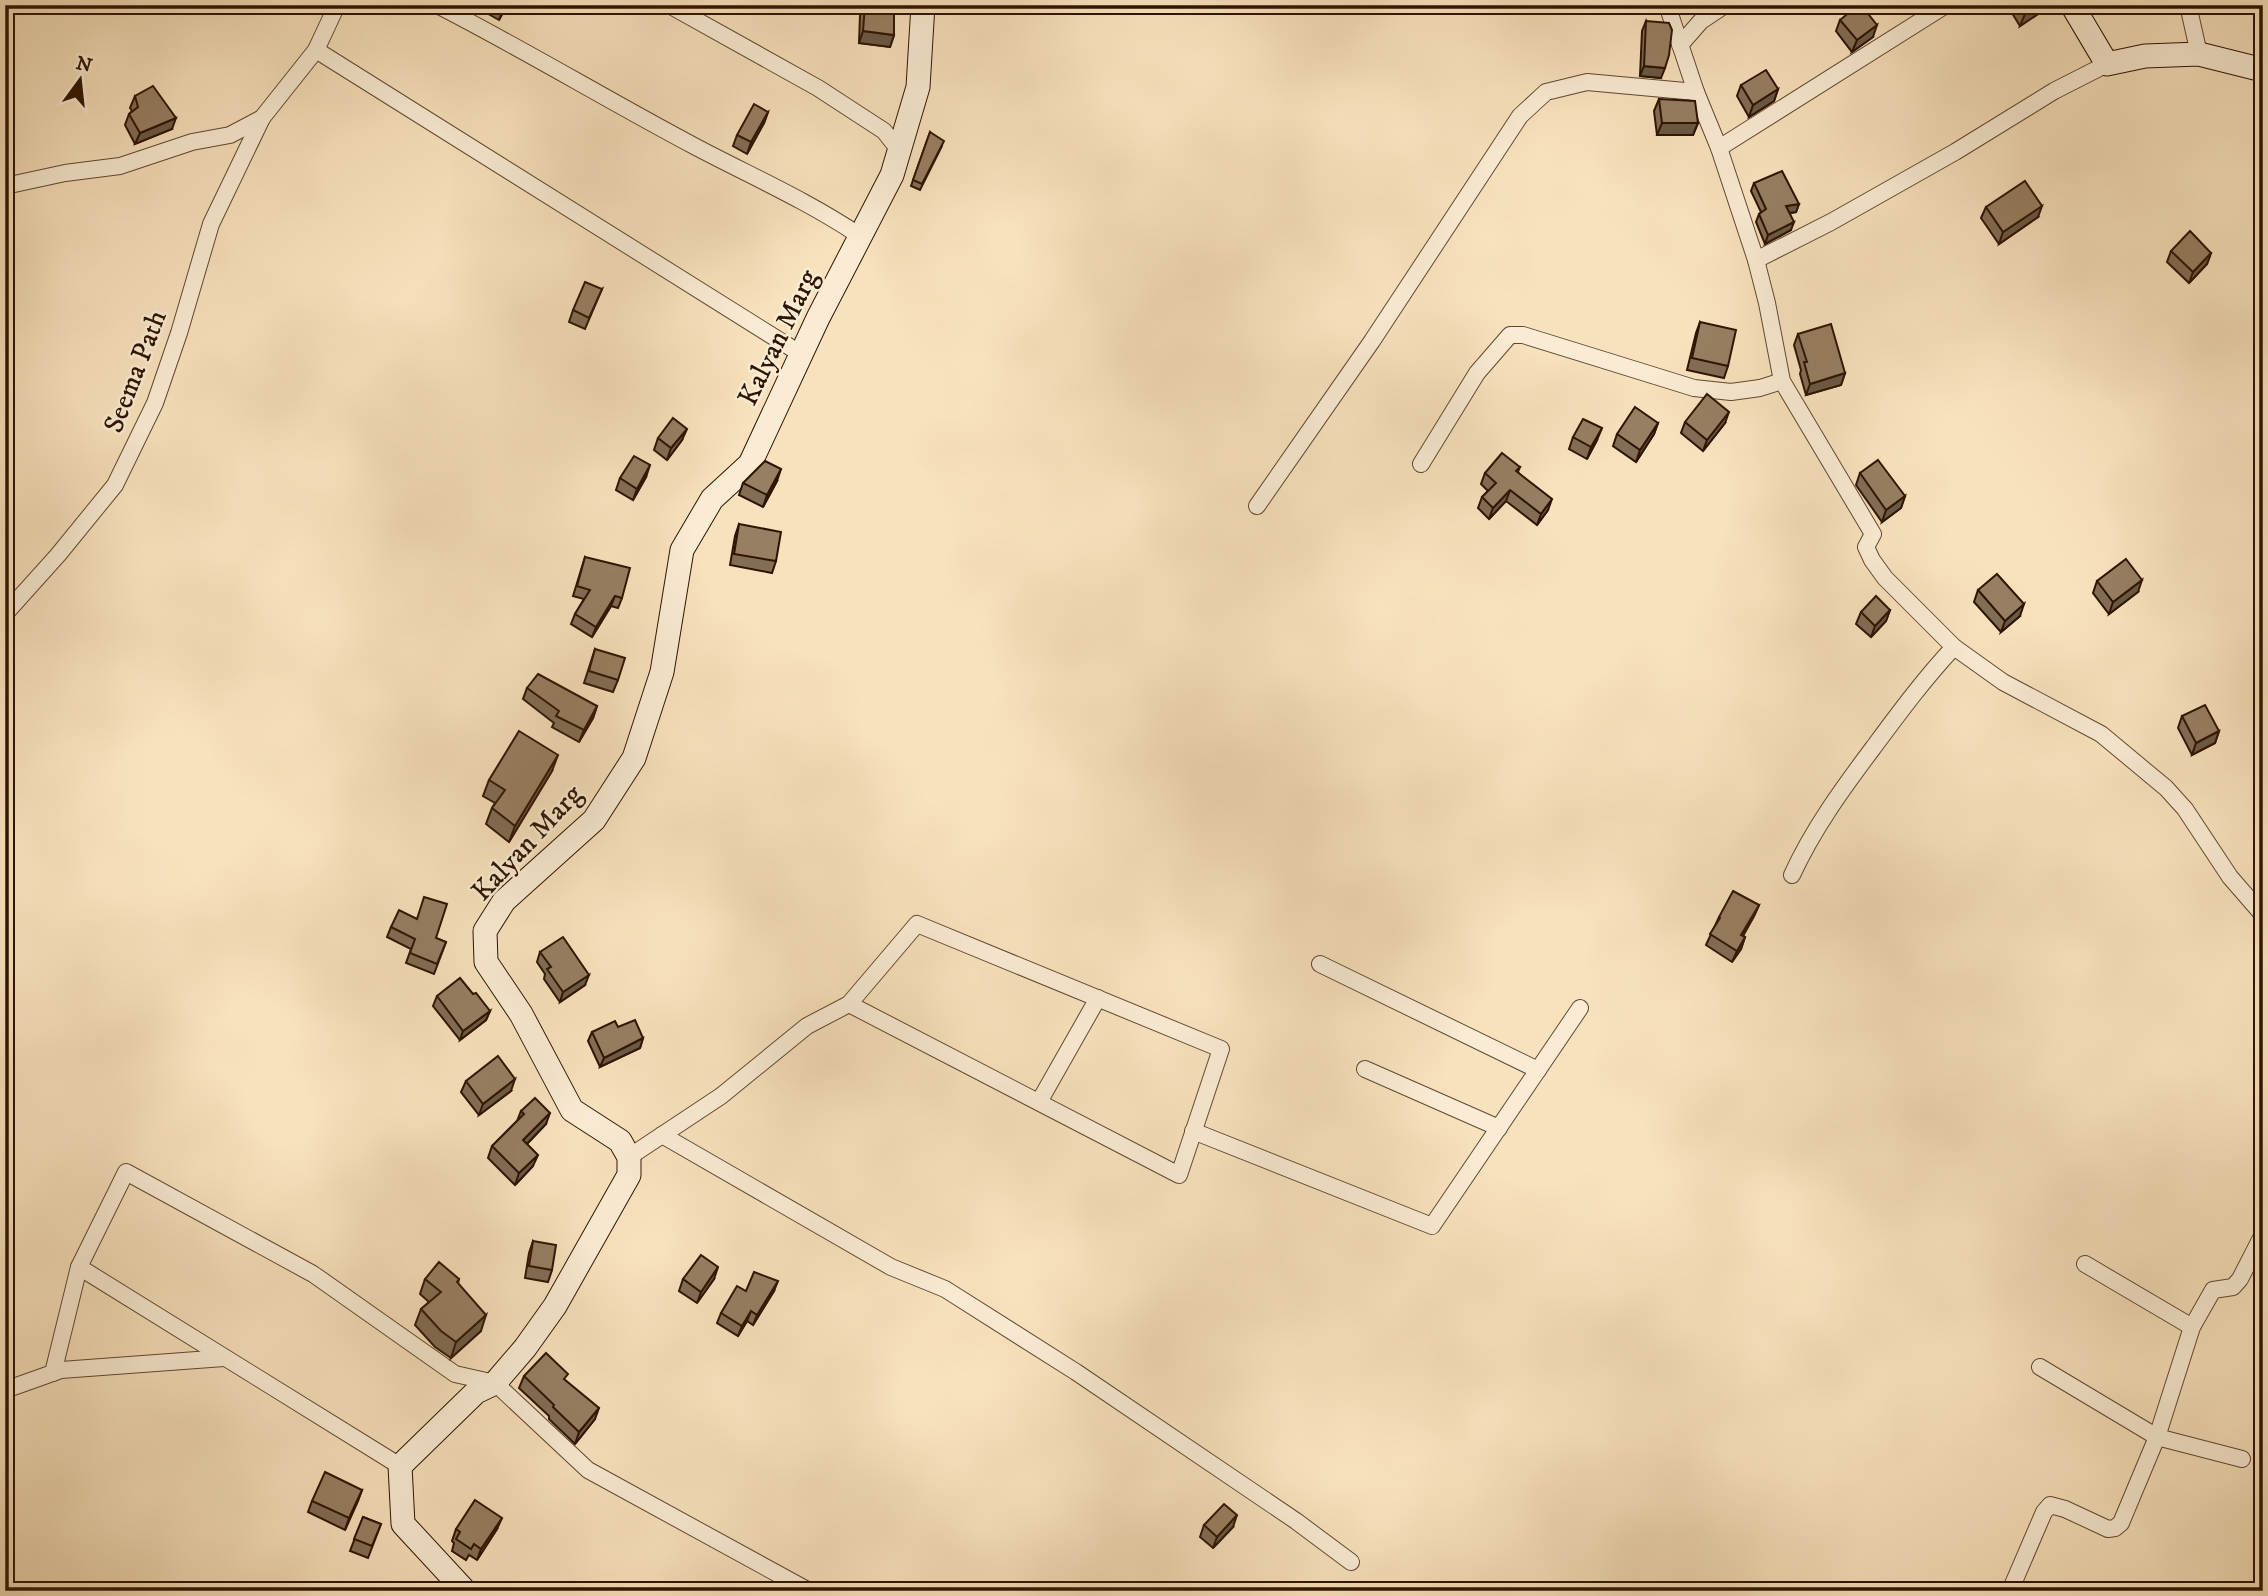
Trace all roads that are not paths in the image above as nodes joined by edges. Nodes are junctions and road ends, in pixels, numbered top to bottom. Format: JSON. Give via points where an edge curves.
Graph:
{"nodes":[{"id":1,"x":337,"y":5,"type":"edge"},
{"id":2,"x":437,"y":5,"type":"edge"},
{"id":3,"x":669,"y":5,"type":"edge"},
{"id":4,"x":923,"y":5,"type":"edge"},
{"id":5,"x":1667,"y":5,"type":"edge"},
{"id":6,"x":1725,"y":5,"type":"edge"},
{"id":7,"x":1946,"y":5,"type":"edge"},
{"id":8,"x":2072,"y":5,"type":"edge"},
{"id":9,"x":2189,"y":5,"type":"edge"},
{"id":10,"x":1680,"y":45,"type":"junction"},
{"id":11,"x":316,"y":50,"type":"junction"},
{"id":12,"x":2199,"y":54,"type":"junction"},
{"id":13,"x":2107,"y":64,"type":"junction"},
{"id":14,"x":2263,"y":70,"type":"edge"},
{"id":15,"x":1696,"y":92,"type":"junction"},
{"id":16,"x":262,"y":118,"type":"junction"},
{"id":17,"x":1718,"y":148,"type":"junction"},
{"id":18,"x":899,"y":150,"type":"junction"},
{"id":19,"x":5,"y":186,"type":"edge"},
{"id":20,"x":860,"y":236,"type":"junction"},
{"id":21,"x":1756,"y":260,"type":"junction"},
{"id":22,"x":801,"y":354,"type":"junction"},
{"id":23,"x":1782,"y":381,"type":"junction"},
{"id":24,"x":1421,"y":464,"type":"dead end"},
{"id":25,"x":1256,"y":506,"type":"dead end"},
{"id":26,"x":5,"y":614,"type":"edge"},
{"id":27,"x":1954,"y":647,"type":"junction"},
{"id":28,"x":1792,"y":875,"type":"dead end"},
{"id":29,"x":2263,"y":915,"type":"edge"},
{"id":30,"x":1320,"y":964,"type":"dead end"},
{"id":31,"x":1098,"y":998,"type":"junction"},
{"id":32,"x":849,"y":1004,"type":"junction"},
{"id":33,"x":1580,"y":1008,"type":"dead end"},
{"id":34,"x":1365,"y":1069,"type":"dead end"},
{"id":35,"x":1538,"y":1070,"type":"junction"},
{"id":36,"x":1039,"y":1102,"type":"junction"},
{"id":37,"x":1499,"y":1128,"type":"junction"},
{"id":38,"x":1194,"y":1131,"type":"junction"},
{"id":39,"x":662,"y":1135,"type":"junction"},
{"id":40,"x":629,"y":1157,"type":"junction"},
{"id":41,"x":2263,"y":1234,"type":"edge"},
{"id":42,"x":2085,"y":1264,"type":"dead end"},
{"id":43,"x":79,"y":1268,"type":"junction"},
{"id":44,"x":2192,"y":1327,"type":"junction"},
{"id":45,"x":224,"y":1358,"type":"junction"},
{"id":46,"x":2040,"y":1367,"type":"dead end"},
{"id":47,"x":53,"y":1373,"type":"junction"},
{"id":48,"x":495,"y":1383,"type":"junction"},
{"id":49,"x":5,"y":1390,"type":"edge"},
{"id":50,"x":2157,"y":1437,"type":"junction"},
{"id":51,"x":2242,"y":1459,"type":"dead end"},
{"id":52,"x":400,"y":1466,"type":"junction"},
{"id":53,"x":1351,"y":1562,"type":"dead end"},
{"id":54,"x":465,"y":1591,"type":"edge"},
{"id":55,"x":809,"y":1591,"type":"edge"},
{"id":56,"x":2010,"y":1591,"type":"edge"}],
"edges":[{"from":1,"to":11,"type":"street"},
{"from":2,"to":20,"type":"street"},
{"from":3,"to":18,"type":"street","via":[[818,88],[884,131]]},
{"from":4,"to":18,"type":"street","name":"Kalyan Marg","via":[[918,87]]},
{"from":5,"to":10,"type":"street"},
{"from":6,"to":10,"type":"street","via":[[1701,21]]},
{"from":7,"to":17,"type":"street"},
{"from":8,"to":13,"type":"street"},
{"from":9,"to":12,"type":"street"},
{"from":10,"to":15,"type":"street"},
{"from":11,"to":16,"type":"street"},
{"from":11,"to":22,"type":"street"},
{"from":12,"to":13,"type":"street","via":[[2145,56]]},
{"from":12,"to":14,"type":"street"},
{"from":13,"to":21,"type":"street"},
{"from":15,"to":17,"type":"street"},
{"from":15,"to":25,"type":"street","via":[[1587,82],[1546,92],[1520,116],[1372,341]]},
{"from":16,"to":19,"type":"street","via":[[230,135],[192,142],[120,166]]},
{"from":16,"to":26,"type":"street","name":"Seema Path","via":[[211,223],[155,403],[115,485]]},
{"from":17,"to":21,"type":"street"},
{"from":18,"to":20,"type":"street","name":"Kalyan Marg","via":[[892,175]]},
{"from":20,"to":22,"type":"street","name":"Kalyan Marg"},
{"from":21,"to":23,"type":"street"},
{"from":22,"to":40,"type":"street","name":"Kalyan Marg","via":[[750,464],[712,499],[681,550],[662,672],[634,758],[594,820],[504,901],[485,930],[486,962],[521,1014],[572,1111],[620,1141]]},
{"from":23,"to":24,"type":"street","via":[[1731,392],[1693,387],[1523,335],[1510,335],[1477,373]]},
{"from":23,"to":27,"type":"street","via":[[1873,534],[1866,547],[1871,561]]},
{"from":27,"to":28,"type":"street","via":[[1842,789]]},
{"from":27,"to":29,"type":"street","via":[[2003,682],[2101,734],[2166,788]]},
{"from":30,"to":35,"type":"street"},
{"from":31,"to":32,"type":"street","via":[[917,924]]},
{"from":31,"to":36,"type":"street"},
{"from":31,"to":38,"type":"street","via":[[1221,1049]]},
{"from":32,"to":36,"type":"street"},
{"from":32,"to":39,"type":"street","via":[[807,1026],[722,1096]]},
{"from":33,"to":35,"type":"street"},
{"from":34,"to":37,"type":"street"},
{"from":35,"to":37,"type":"street"},
{"from":36,"to":38,"type":"street","via":[[1179,1175]]},
{"from":37,"to":38,"type":"street","via":[[1432,1226]]},
{"from":39,"to":40,"type":"street"},
{"from":39,"to":53,"type":"street","via":[[891,1267],[945,1289],[1076,1372]]},
{"from":40,"to":48,"type":"street","via":[[629,1175],[555,1306]]},
{"from":41,"to":44,"type":"street","via":[[2234,1287],[2213,1290]]},
{"from":42,"to":44,"type":"street"},
{"from":43,"to":45,"type":"street"},
{"from":43,"to":47,"type":"street"},
{"from":43,"to":48,"type":"street","via":[[127,1172],[313,1274],[456,1374]]},
{"from":44,"to":50,"type":"street"},
{"from":45,"to":47,"type":"street"},
{"from":45,"to":52,"type":"street"},
{"from":46,"to":50,"type":"street"},
{"from":47,"to":49,"type":"street"},
{"from":48,"to":52,"type":"street","via":[[476,1392]]},
{"from":48,"to":55,"type":"street","via":[[588,1470]]},
{"from":50,"to":51,"type":"street"},
{"from":50,"to":56,"type":"street","via":[[2122,1523],[2108,1529],[2050,1505]]},
{"from":52,"to":54,"type":"street","via":[[403,1524]]}]}
